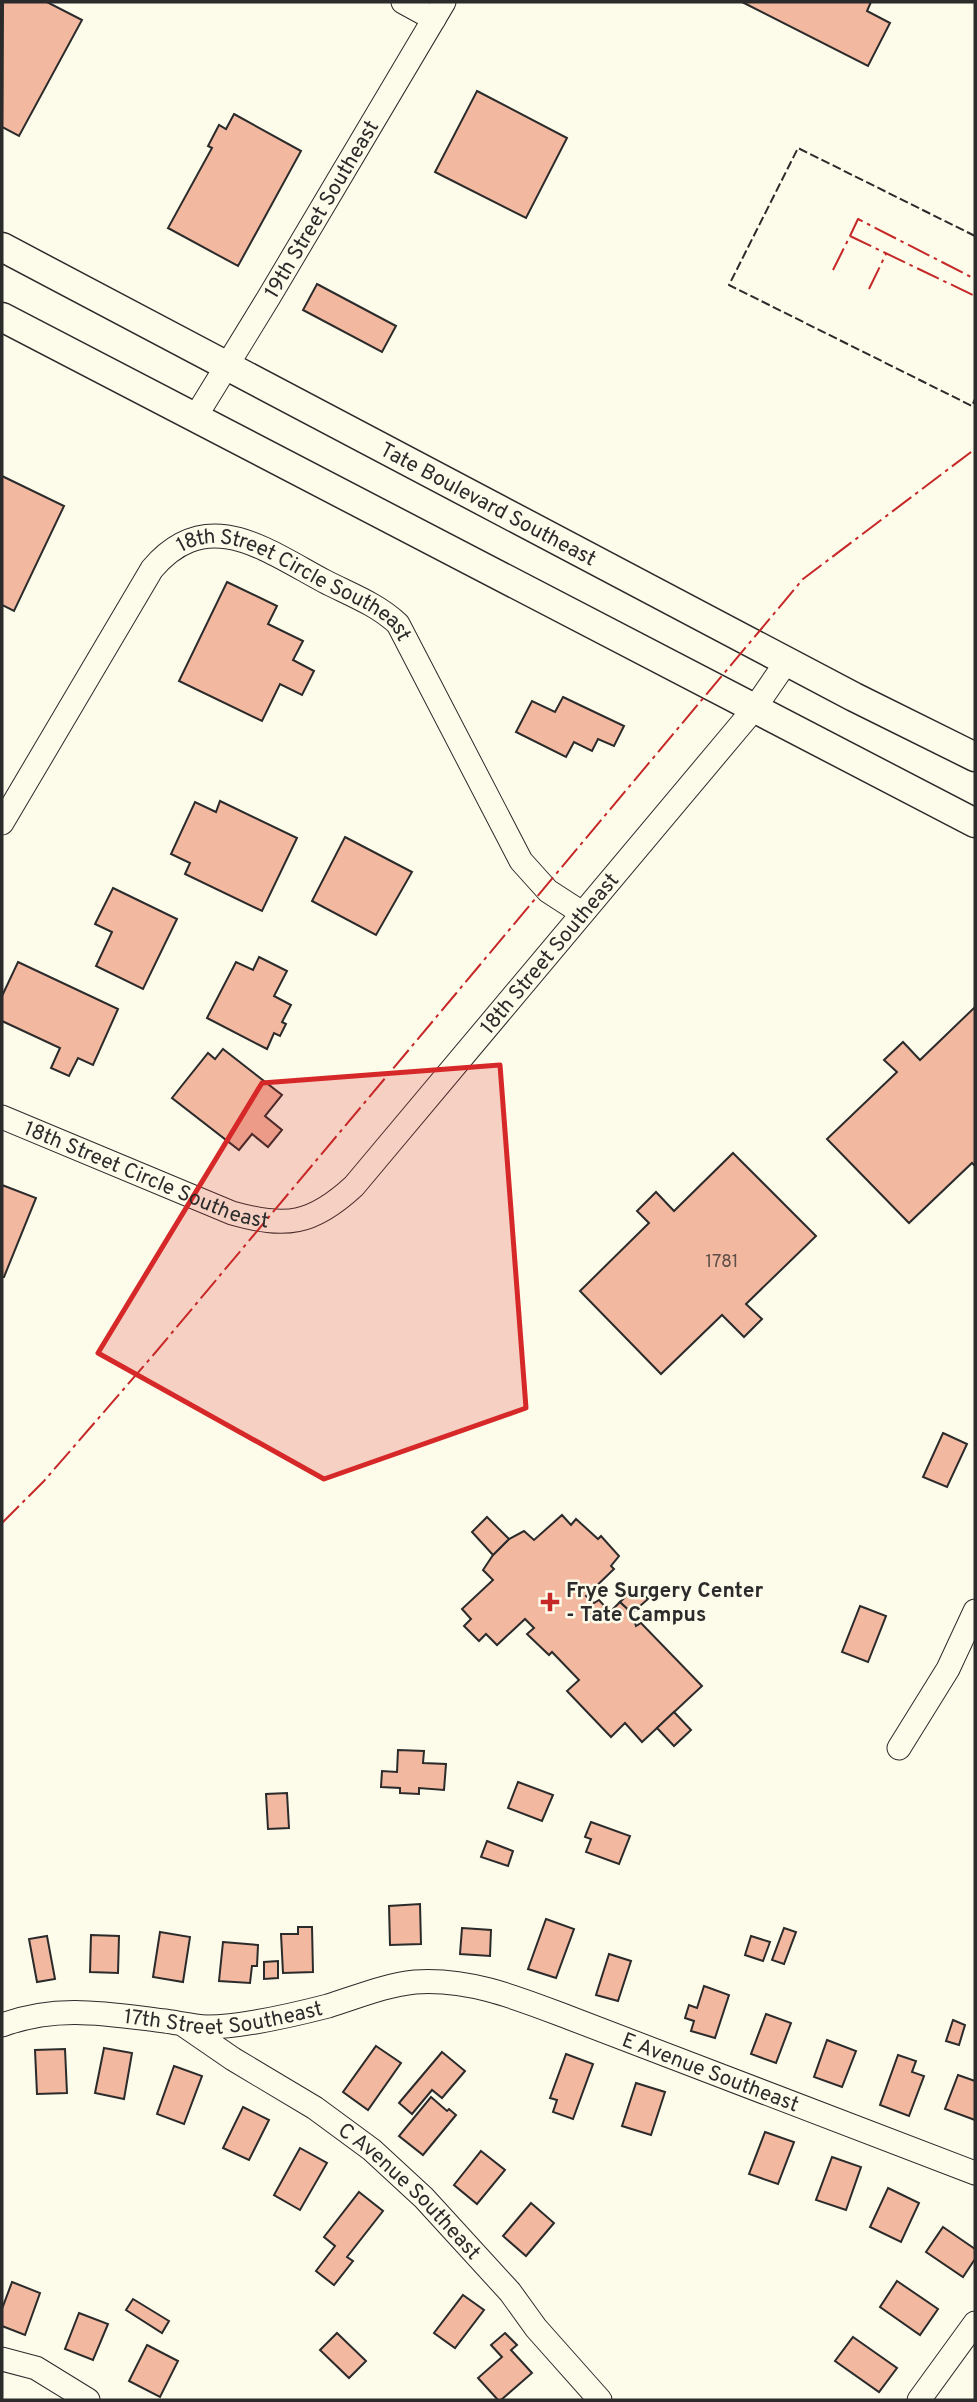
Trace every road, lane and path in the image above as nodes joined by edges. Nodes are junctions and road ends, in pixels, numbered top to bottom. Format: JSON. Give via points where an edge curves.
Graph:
{"nodes":[{"id":1,"x":403,"y":2,"type":"edge"},
{"id":2,"x":439,"y":10,"type":"edge"},
{"id":3,"x":2,"y":247,"type":"edge"},
{"id":4,"x":2,"y":317,"type":"edge"},
{"id":5,"x":226,"y":365,"type":"junction"},
{"id":6,"x":195,"y":416,"type":"junction"},
{"id":7,"x":786,"y":661,"type":"junction"},
{"id":8,"x":754,"y":709,"type":"junction"},
{"id":9,"x":975,"y":757,"type":"edge"},
{"id":10,"x":2,"y":823,"type":"edge"},
{"id":11,"x":975,"y":823,"type":"edge"},
{"id":12,"x":582,"y":913,"type":"junction"},
{"id":13,"x":2,"y":1117,"type":"edge"},
{"id":14,"x":292,"y":1222,"type":"joint"},
{"id":15,"x":975,"y":1611,"type":"edge"},
{"id":16,"x":899,"y":1748,"type":"dead end"},
{"id":17,"x":442,"y":1982,"type":"joint"},
{"id":18,"x":181,"y":2024,"type":"junction"},
{"id":19,"x":2,"y":2025,"type":"edge"},
{"id":20,"x":975,"y":2173,"type":"edge"},
{"id":21,"x":975,"y":2323,"type":"edge"},
{"id":22,"x":2,"y":2359,"type":"edge"},
{"id":23,"x":88,"y":2400,"type":"edge"},
{"id":24,"x":600,"y":2400,"type":"edge"},
{"id":25,"x":919,"y":2400,"type":"edge"}],
"edges":[{"from":1,"to":2,"type":"street"},
{"from":2,"to":5,"type":"street","name":"19th Street Southeast"},
{"from":3,"to":5,"type":"main road","name":"Tate Boulevard Southeast"},
{"from":4,"to":6,"type":"main road"},
{"from":5,"to":6,"type":"street","name":"19th Street Southeast"},
{"from":5,"to":7,"type":"main road","name":"Tate Boulevard Southeast"},
{"from":6,"to":8,"type":"main road"},
{"from":7,"to":8,"type":"street","name":"18th Street Southeast"},
{"from":7,"to":9,"type":"main road","name":"Tate Boulevard Southeast"},
{"from":8,"to":11,"type":"main road"},
{"from":8,"to":12,"type":"street","name":"18th Street Southeast"},
{"from":10,"to":12,"type":"street","name":"18th Street Circle Southeast","via":[[152,569],[170,551],[192,539],[229,536],[252,543],[378,608],[398,624],[521,861],[548,891]]},
{"from":12,"to":14,"type":"street","name":"18th Street Southeast","via":[[354,1186],[325,1209]]},
{"from":13,"to":14,"type":"street","name":"18th Street Circle Southeast","via":[[232,1213],[259,1221]]},
{"from":15,"to":16,"type":"street","via":[[948,1669]]},
{"from":17,"to":18,"type":"street","name":"17th Street Southeast","via":[[384,1988],[268,2019],[208,2026]]},
{"from":17,"to":20,"type":"street","name":"E Avenue Southeast","via":[[505,1994]]},
{"from":18,"to":19,"type":"street","name":"17th Street Southeast","via":[[84,2011],[48,2013]]},
{"from":18,"to":24,"type":"street","name":"C Avenue Southeast","via":[[315,2108],[372,2150],[424,2198],[510,2292]]},
{"from":21,"to":25,"type":"street"},
{"from":22,"to":23,"type":"street","via":[[36,2368]]}]}
